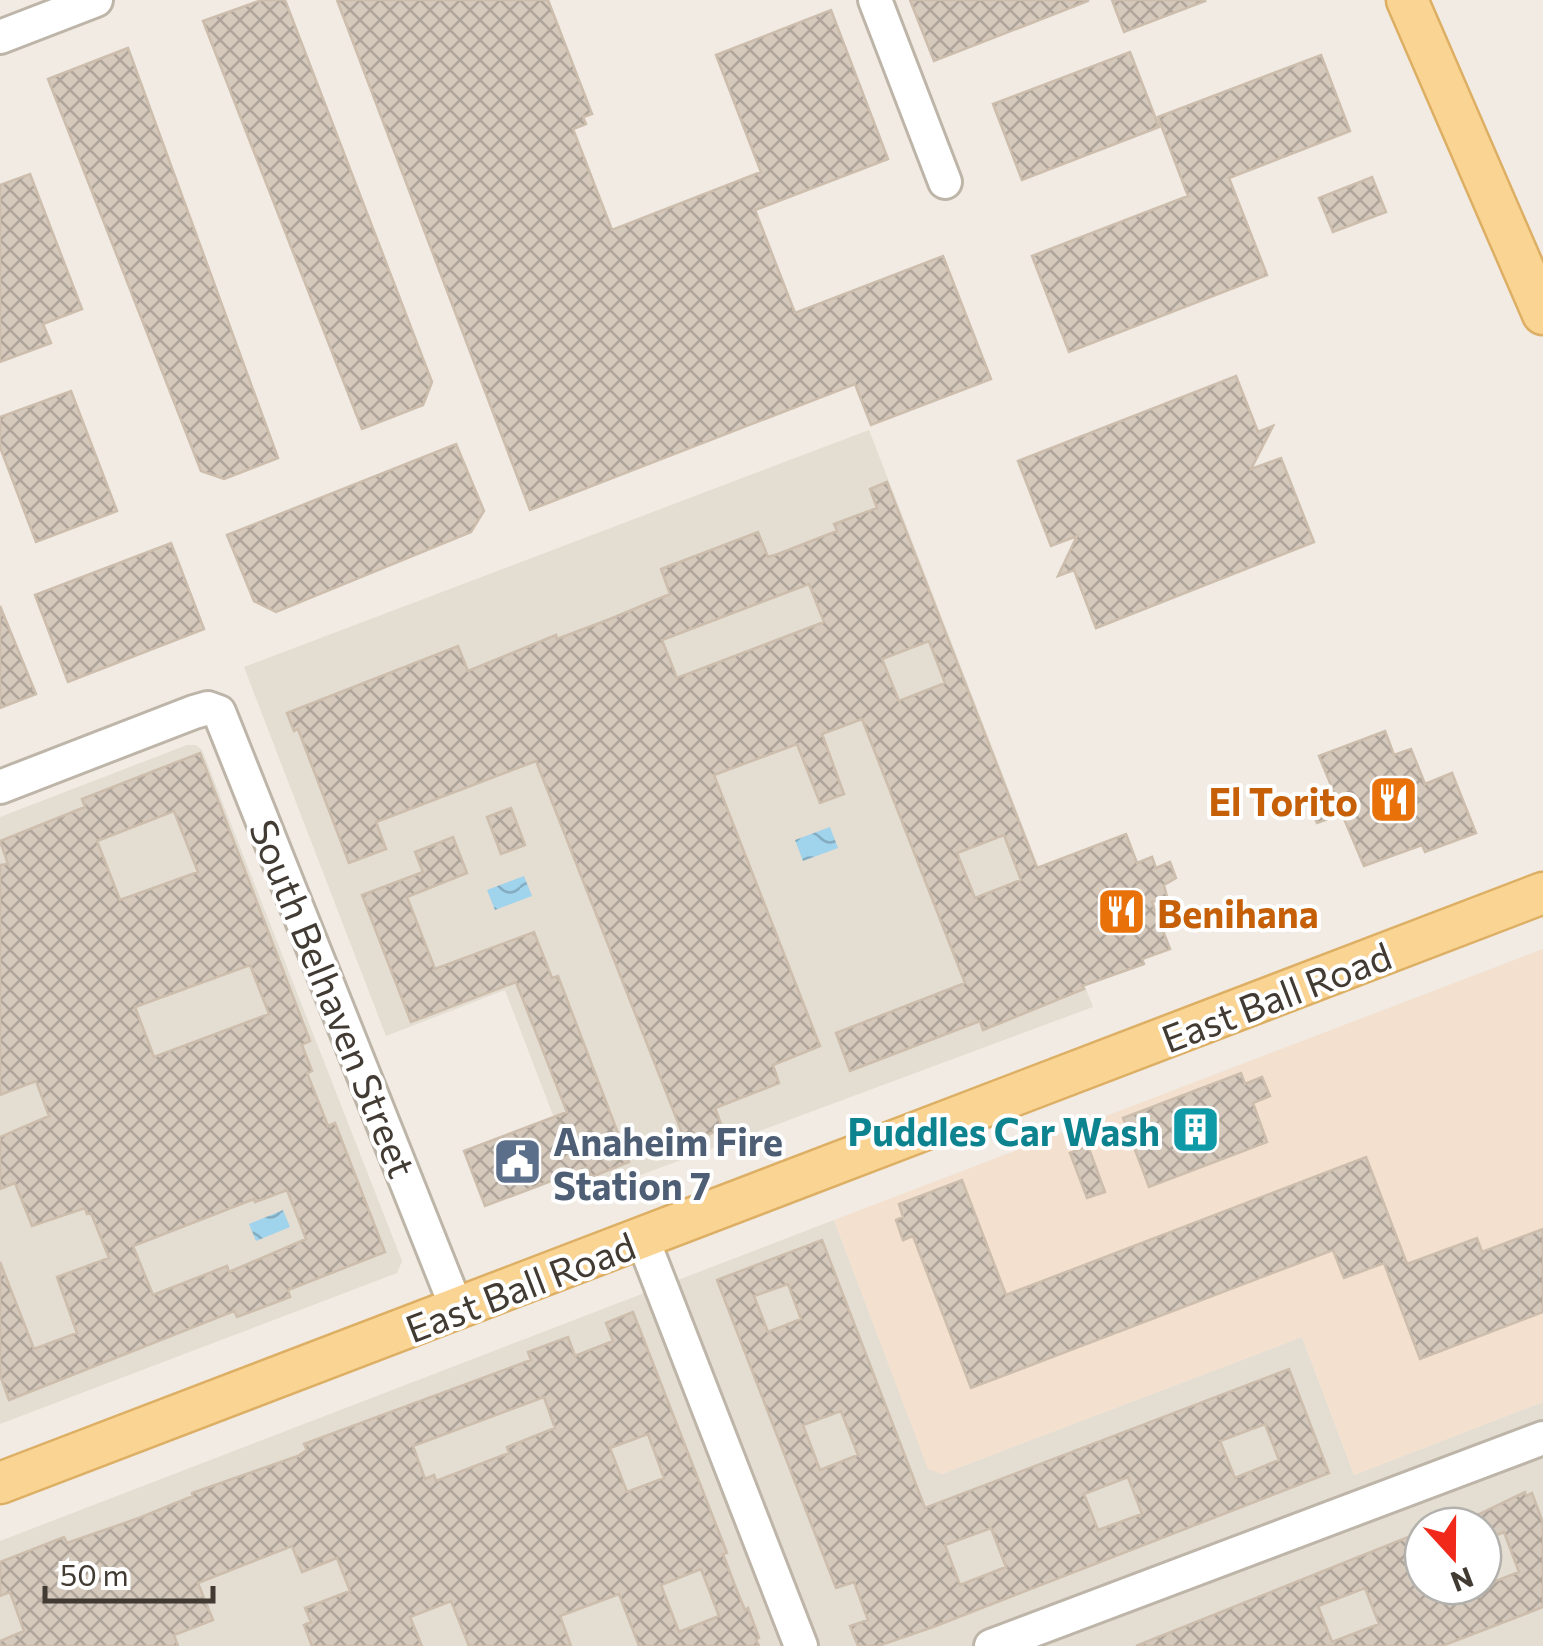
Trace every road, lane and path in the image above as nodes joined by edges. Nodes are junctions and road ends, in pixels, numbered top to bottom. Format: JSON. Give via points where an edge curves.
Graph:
{"nodes":[{"id":1,"x":96,"y":0,"type":"edge"},
{"id":2,"x":876,"y":0,"type":"edge"},
{"id":3,"x":1407,"y":0,"type":"edge"},
{"id":4,"x":0,"y":37,"type":"edge"},
{"id":5,"x":946,"y":182,"type":"dead end"},
{"id":6,"x":1543,"y":314,"type":"edge"},
{"id":7,"x":0,"y":787,"type":"edge"},
{"id":8,"x":1543,"y":893,"type":"edge"},
{"id":9,"x":642,"y":1240,"type":"junction"},
{"id":10,"x":458,"y":1309,"type":"junction"},
{"id":11,"x":1543,"y":1438,"type":"edge"},
{"id":12,"x":0,"y":1483,"type":"edge"},
{"id":13,"x":801,"y":1646,"type":"edge"},
{"id":14,"x":990,"y":1646,"type":"edge"}],
"edges":[{"from":1,"to":4,"type":"street"},
{"from":2,"to":5,"type":"street"},
{"from":3,"to":6,"type":"main road"},
{"from":7,"to":10,"type":"street","name":"South Belhaven Street","via":[[194,712],[219,712]]},
{"from":8,"to":9,"type":"main road","name":"East Ball Road"},
{"from":9,"to":10,"type":"main road","name":"East Ball Road"},
{"from":9,"to":13,"type":"street"},
{"from":10,"to":12,"type":"main road","name":"East Ball Road"},
{"from":11,"to":14,"type":"street"}]}
